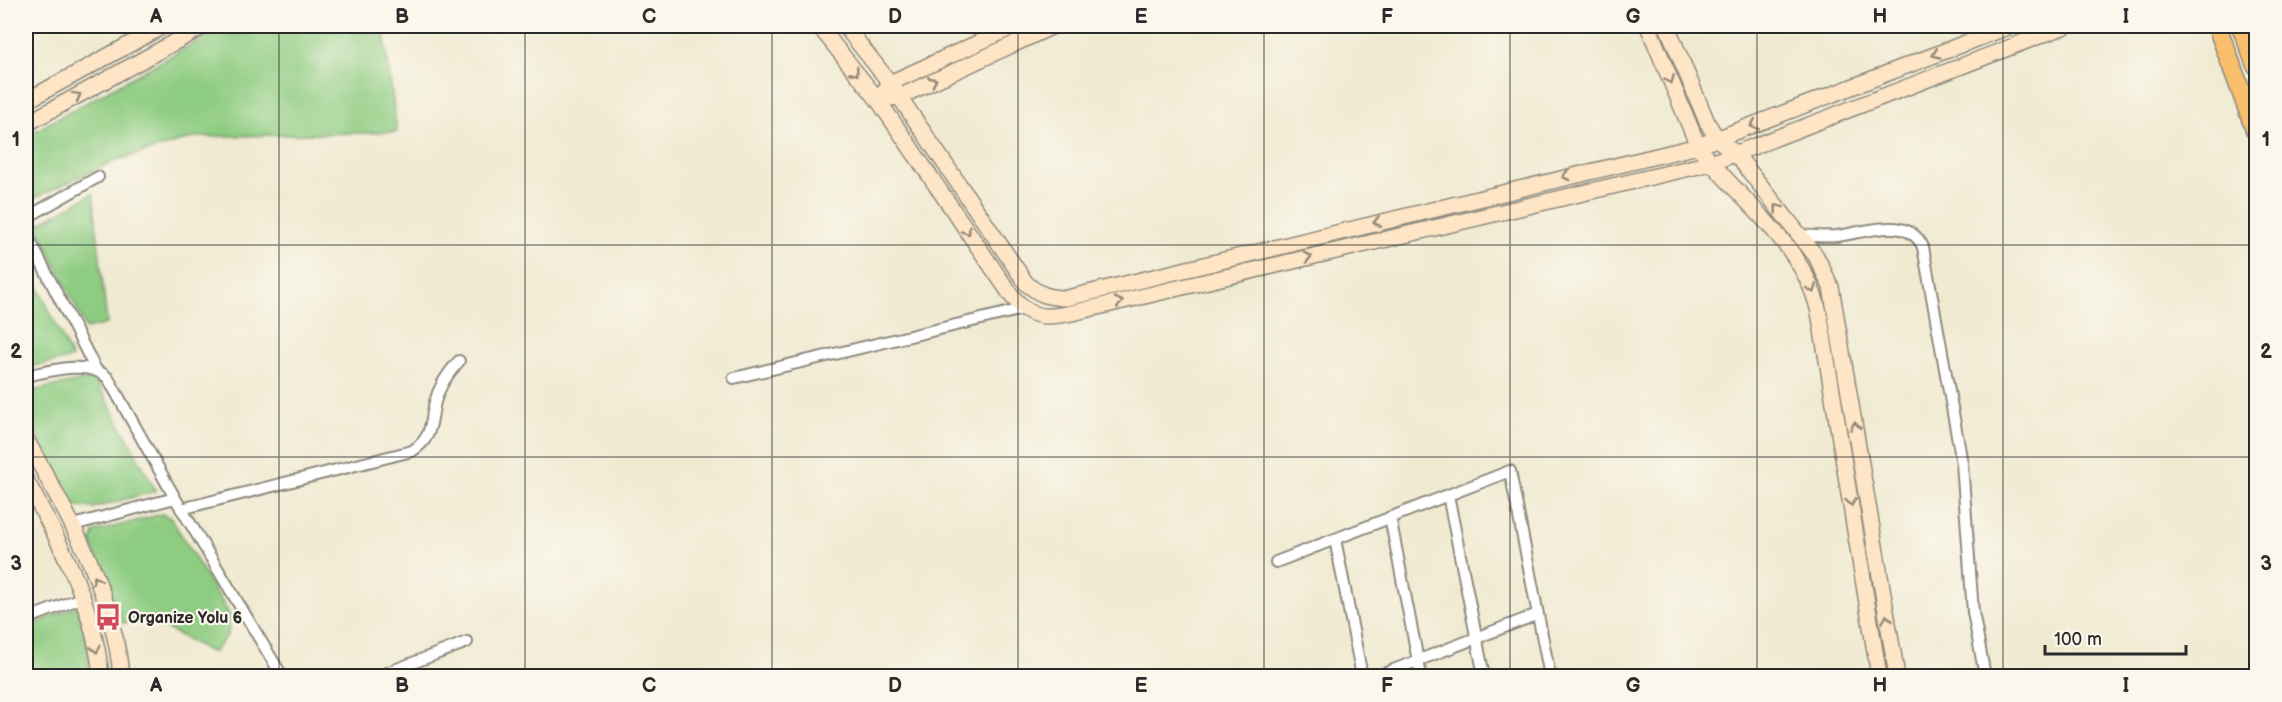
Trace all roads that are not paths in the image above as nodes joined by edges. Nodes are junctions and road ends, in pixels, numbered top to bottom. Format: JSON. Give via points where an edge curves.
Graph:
{"nodes":[{"id":1,"x":163,"y":26,"type":"edge"},
{"id":2,"x":204,"y":26,"type":"edge"},
{"id":3,"x":819,"y":26,"type":"edge"},
{"id":4,"x":845,"y":26,"type":"edge"},
{"id":5,"x":1015,"y":26,"type":"edge"},
{"id":6,"x":1053,"y":26,"type":"edge"},
{"id":7,"x":1648,"y":26,"type":"edge"},
{"id":8,"x":1667,"y":26,"type":"edge"},
{"id":9,"x":2010,"y":26,"type":"edge"},
{"id":10,"x":2065,"y":26,"type":"edge"},
{"id":11,"x":2208,"y":26,"type":"edge"},
{"id":12,"x":2217,"y":26,"type":"edge"},
{"id":13,"x":2241,"y":26,"type":"edge"},
{"id":14,"x":2228,"y":59,"type":"junction"},
{"id":15,"x":2256,"y":65,"type":"edge"},
{"id":16,"x":890,"y":83,"type":"junction"},
{"id":17,"x":899,"y":97,"type":"junction"},
{"id":18,"x":878,"y":100,"type":"junction"},
{"id":19,"x":26,"y":101,"type":"edge"},
{"id":20,"x":26,"y":124,"type":"edge"},
{"id":21,"x":2256,"y":132,"type":"edge"},
{"id":22,"x":1717,"y":139,"type":"junction"},
{"id":23,"x":1698,"y":146,"type":"junction"},
{"id":24,"x":1735,"y":153,"type":"junction"},
{"id":25,"x":1711,"y":163,"type":"junction"},
{"id":26,"x":98,"y":177,"type":"dead end"},
{"id":27,"x":26,"y":218,"type":"edge"},
{"id":28,"x":26,"y":233,"type":"edge"},
{"id":29,"x":1799,"y":235,"type":"junction"},
{"id":30,"x":1023,"y":309,"type":"junction"},
{"id":31,"x":459,"y":361,"type":"dead end"},
{"id":32,"x":96,"y":369,"type":"junction"},
{"id":33,"x":26,"y":376,"type":"edge"},
{"id":34,"x":734,"y":378,"type":"dead end"},
{"id":35,"x":26,"y":439,"type":"edge"},
{"id":36,"x":26,"y":480,"type":"edge"},
{"id":37,"x":1448,"y":495,"type":"junction"},
{"id":38,"x":175,"y":498,"type":"junction"},
{"id":39,"x":181,"y":508,"type":"junction"},
{"id":40,"x":1390,"y":518,"type":"junction"},
{"id":41,"x":73,"y":525,"type":"junction"},
{"id":42,"x":1335,"y":539,"type":"junction"},
{"id":43,"x":1276,"y":562,"type":"dead end"},
{"id":44,"x":84,"y":597,"type":"junction"},
{"id":45,"x":1538,"y":614,"type":"junction"},
{"id":46,"x":26,"y":620,"type":"edge"},
{"id":47,"x":1476,"y":638,"type":"junction"},
{"id":48,"x":467,"y":642,"type":"dead end"},
{"id":49,"x":1418,"y":661,"type":"junction"},
{"id":50,"x":100,"y":676,"type":"edge"},
{"id":51,"x":121,"y":676,"type":"edge"},
{"id":52,"x":282,"y":676,"type":"edge"},
{"id":53,"x":379,"y":676,"type":"edge"},
{"id":54,"x":1362,"y":676,"type":"edge"},
{"id":55,"x":1378,"y":676,"type":"edge"},
{"id":56,"x":1421,"y":676,"type":"edge"},
{"id":57,"x":1484,"y":676,"type":"edge"},
{"id":58,"x":1550,"y":676,"type":"edge"},
{"id":59,"x":1879,"y":676,"type":"edge"},
{"id":60,"x":1897,"y":676,"type":"edge"},
{"id":61,"x":1985,"y":676,"type":"edge"}],
"edges":[{"from":1,"to":19,"type":"street"},
{"from":20,"to":2,"type":"street","one_way":true},
{"from":3,"to":18,"type":"street","one_way":true},
{"from":4,"to":16,"type":"street"},
{"from":5,"to":16,"type":"street"},
{"from":17,"to":6,"type":"street","one_way":true},
{"from":7,"to":23,"type":"street","one_way":true},
{"from":8,"to":22,"type":"street"},
{"from":9,"to":22,"type":"street","one_way":true},
{"from":10,"to":24,"type":"street"},
{"from":11,"to":14,"type":"street"},
{"from":12,"to":14,"type":"highway"},
{"from":13,"to":15,"type":"highway"},
{"from":14,"to":21,"type":"highway"},
{"from":16,"to":17,"type":"street"},
{"from":16,"to":18,"type":"street"},
{"from":17,"to":18,"type":"street"},
{"from":23,"to":17,"type":"street","one_way":true,"via":[[1067,298],[1052,298],[1026,284]]},
{"from":18,"to":30,"type":"street","one_way":true},
{"from":22,"to":23,"type":"street"},
{"from":22,"to":24,"type":"street"},
{"from":23,"to":25,"type":"street"},
{"from":24,"to":25,"type":"street"},
{"from":29,"to":24,"type":"street","one_way":true},
{"from":30,"to":25,"type":"street","one_way":true,"via":[[1041,317],[1056,316]]},
{"from":25,"to":59,"type":"street","one_way":true,"via":[[1789,248],[1816,299]]},
{"from":26,"to":27,"type":"street"},
{"from":28,"to":32,"type":"street"},
{"from":60,"to":29,"type":"street","one_way":true,"via":[[1834,299],[1821,266]]},
{"from":29,"to":61,"type":"street","via":[[1829,237],[1872,229],[1900,229],[1910,232],[1921,243],[1962,463],[1973,612]]},
{"from":30,"to":34,"type":"street"},
{"from":31,"to":39,"type":"street","via":[[438,393],[430,432],[412,451]]},
{"from":32,"to":33,"type":"street"},
{"from":32,"to":38,"type":"street","via":[[111,382]]},
{"from":35,"to":41,"type":"street"},
{"from":36,"to":44,"type":"street"},
{"from":37,"to":40,"type":"street"},
{"from":37,"to":45,"type":"street","via":[[1510,471]]},
{"from":37,"to":47,"type":"street"},
{"from":38,"to":39,"type":"street"},
{"from":38,"to":41,"type":"street"},
{"from":39,"to":52,"type":"street"},
{"from":40,"to":42,"type":"street"},
{"from":40,"to":49,"type":"street"},
{"from":51,"to":41,"type":"street","one_way":true,"via":[[102,594]]},
{"from":42,"to":43,"type":"street"},
{"from":42,"to":54,"type":"street"},
{"from":44,"to":46,"type":"street"},
{"from":44,"to":50,"type":"street","one_way":true},
{"from":45,"to":47,"type":"street"},
{"from":45,"to":58,"type":"street"},
{"from":47,"to":49,"type":"street"},
{"from":47,"to":57,"type":"street"},
{"from":48,"to":53,"type":"street"},
{"from":49,"to":55,"type":"street"},
{"from":49,"to":56,"type":"street"}]}
